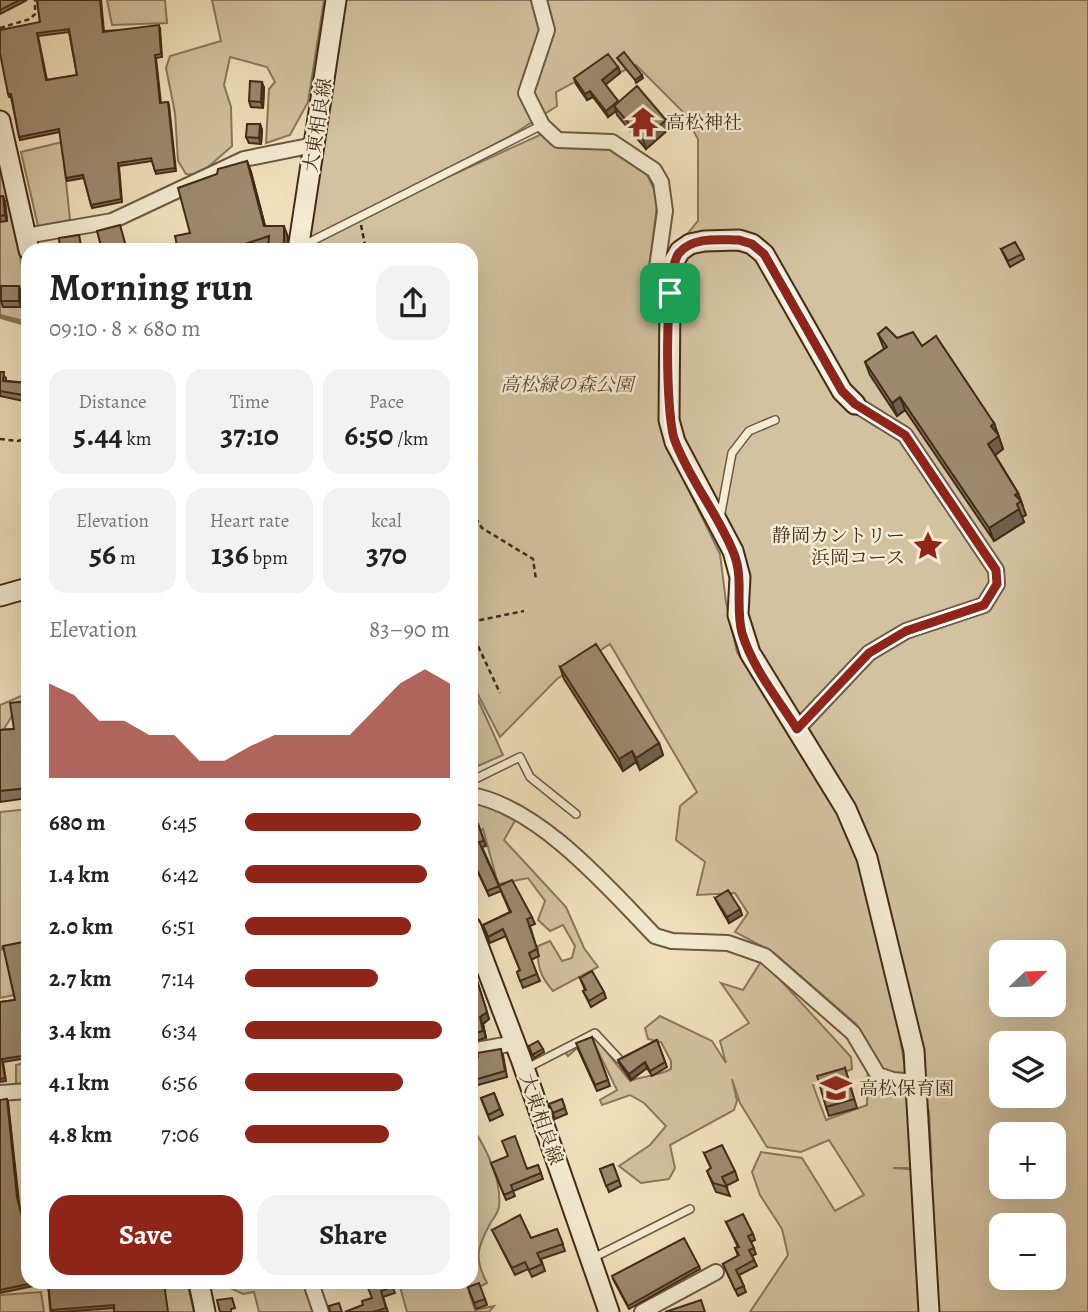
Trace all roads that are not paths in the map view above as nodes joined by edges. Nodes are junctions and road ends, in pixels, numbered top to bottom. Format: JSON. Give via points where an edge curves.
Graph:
{"nodes":[{"id":1,"x":336,"y":0,"type":"edge"},
{"id":2,"x":539,"y":0,"type":"edge"},
{"id":3,"x":0,"y":121,"type":"edge"},
{"id":4,"x":542,"y":125,"type":"junction"},
{"id":5,"x":314,"y":145,"type":"junction"},
{"id":6,"x":28,"y":243,"type":"edge"},
{"id":7,"x":299,"y":243,"type":"edge"},
{"id":8,"x":310,"y":243,"type":"edge"},
{"id":9,"x":670,"y":293,"type":"junction"},
{"id":10,"x":855,"y":404,"type":"joint"},
{"id":11,"x":775,"y":420,"type":"dead end"},
{"id":12,"x":719,"y":524,"type":"junction"},
{"id":13,"x":21,"y":590,"type":"edge"},
{"id":14,"x":0,"y":596,"type":"edge"},
{"id":15,"x":797,"y":729,"type":"junction"},
{"id":16,"x":478,"y":778,"type":"edge"},
{"id":17,"x":478,"y":796,"type":"edge"},
{"id":18,"x":576,"y":814,"type":"dead end"},
{"id":19,"x":478,"y":948,"type":"edge"},
{"id":20,"x":515,"y":1043,"type":"junction"},
{"id":21,"x":478,"y":1050,"type":"edge"},
{"id":22,"x":619,"y":1059,"type":"edge"},
{"id":23,"x":525,"y":1069,"type":"junction"},
{"id":24,"x":918,"y":1082,"type":"junction"},
{"id":25,"x":21,"y":1092,"type":"edge"},
{"id":26,"x":0,"y":1093,"type":"edge"},
{"id":27,"x":690,"y":1209,"type":"dead end"},
{"id":28,"x":590,"y":1259,"type":"junction"},
{"id":29,"x":716,"y":1272,"type":"dead end"},
{"id":30,"x":200,"y":1289,"type":"edge"},
{"id":31,"x":314,"y":1289,"type":"edge"},
{"id":32,"x":205,"y":1312,"type":"edge"},
{"id":33,"x":321,"y":1312,"type":"edge"},
{"id":34,"x":609,"y":1312,"type":"edge"},
{"id":35,"x":642,"y":1312,"type":"edge"},
{"id":36,"x":929,"y":1312,"type":"edge"}],
"edges":[{"from":1,"to":5,"type":"street","name":"大東相良線"},
{"from":2,"to":4,"type":"street","via":[[547,30],[526,93]]},
{"from":3,"to":6,"type":"street"},
{"from":4,"to":8,"type":"lane"},
{"from":4,"to":9,"type":"street","via":[[558,140],[612,142],[654,170],[666,211],[655,282]]},
{"from":5,"to":6,"type":"street","via":[[244,159],[112,221]]},
{"from":5,"to":7,"type":"street","name":"大東相良線"},
{"from":9,"to":10,"type":"street","via":[[673,263],[690,244],[739,240],[752,244],[764,254],[842,391]]},
{"from":9,"to":12,"type":"street","via":[[669,420],[675,442]]},
{"from":10,"to":15,"type":"street","via":[[905,435],[996,570],[997,584],[984,605],[906,631],[869,653]]},
{"from":11,"to":12,"type":"lane","via":[[749,431],[732,453]]},
{"from":12,"to":15,"type":"street","via":[[738,566],[742,634]]},
{"from":13,"to":14,"type":"street"},
{"from":15,"to":24,"type":"street","via":[[863,846]]},
{"from":16,"to":18,"type":"lane","via":[[520,757],[530,777]]},
{"from":17,"to":24,"type":"street","via":[[519,813],[576,858],[654,936],[728,943],[765,956],[853,1033],[878,1075]]},
{"from":19,"to":20,"type":"street","name":"大東相良線"},
{"from":20,"to":21,"type":"street"},
{"from":20,"to":23,"type":"street","name":"大東相良線"},
{"from":22,"to":23,"type":"lane","via":[[595,1033]]},
{"from":23,"to":28,"type":"street","name":"大東相良線"},
{"from":24,"to":36,"type":"street"},
{"from":25,"to":26,"type":"street"},
{"from":27,"to":28,"type":"lane"},
{"from":28,"to":34,"type":"street","name":"大東相良線"},
{"from":29,"to":35,"type":"street"},
{"from":30,"to":32,"type":"street"},
{"from":31,"to":33,"type":"street"}]}
